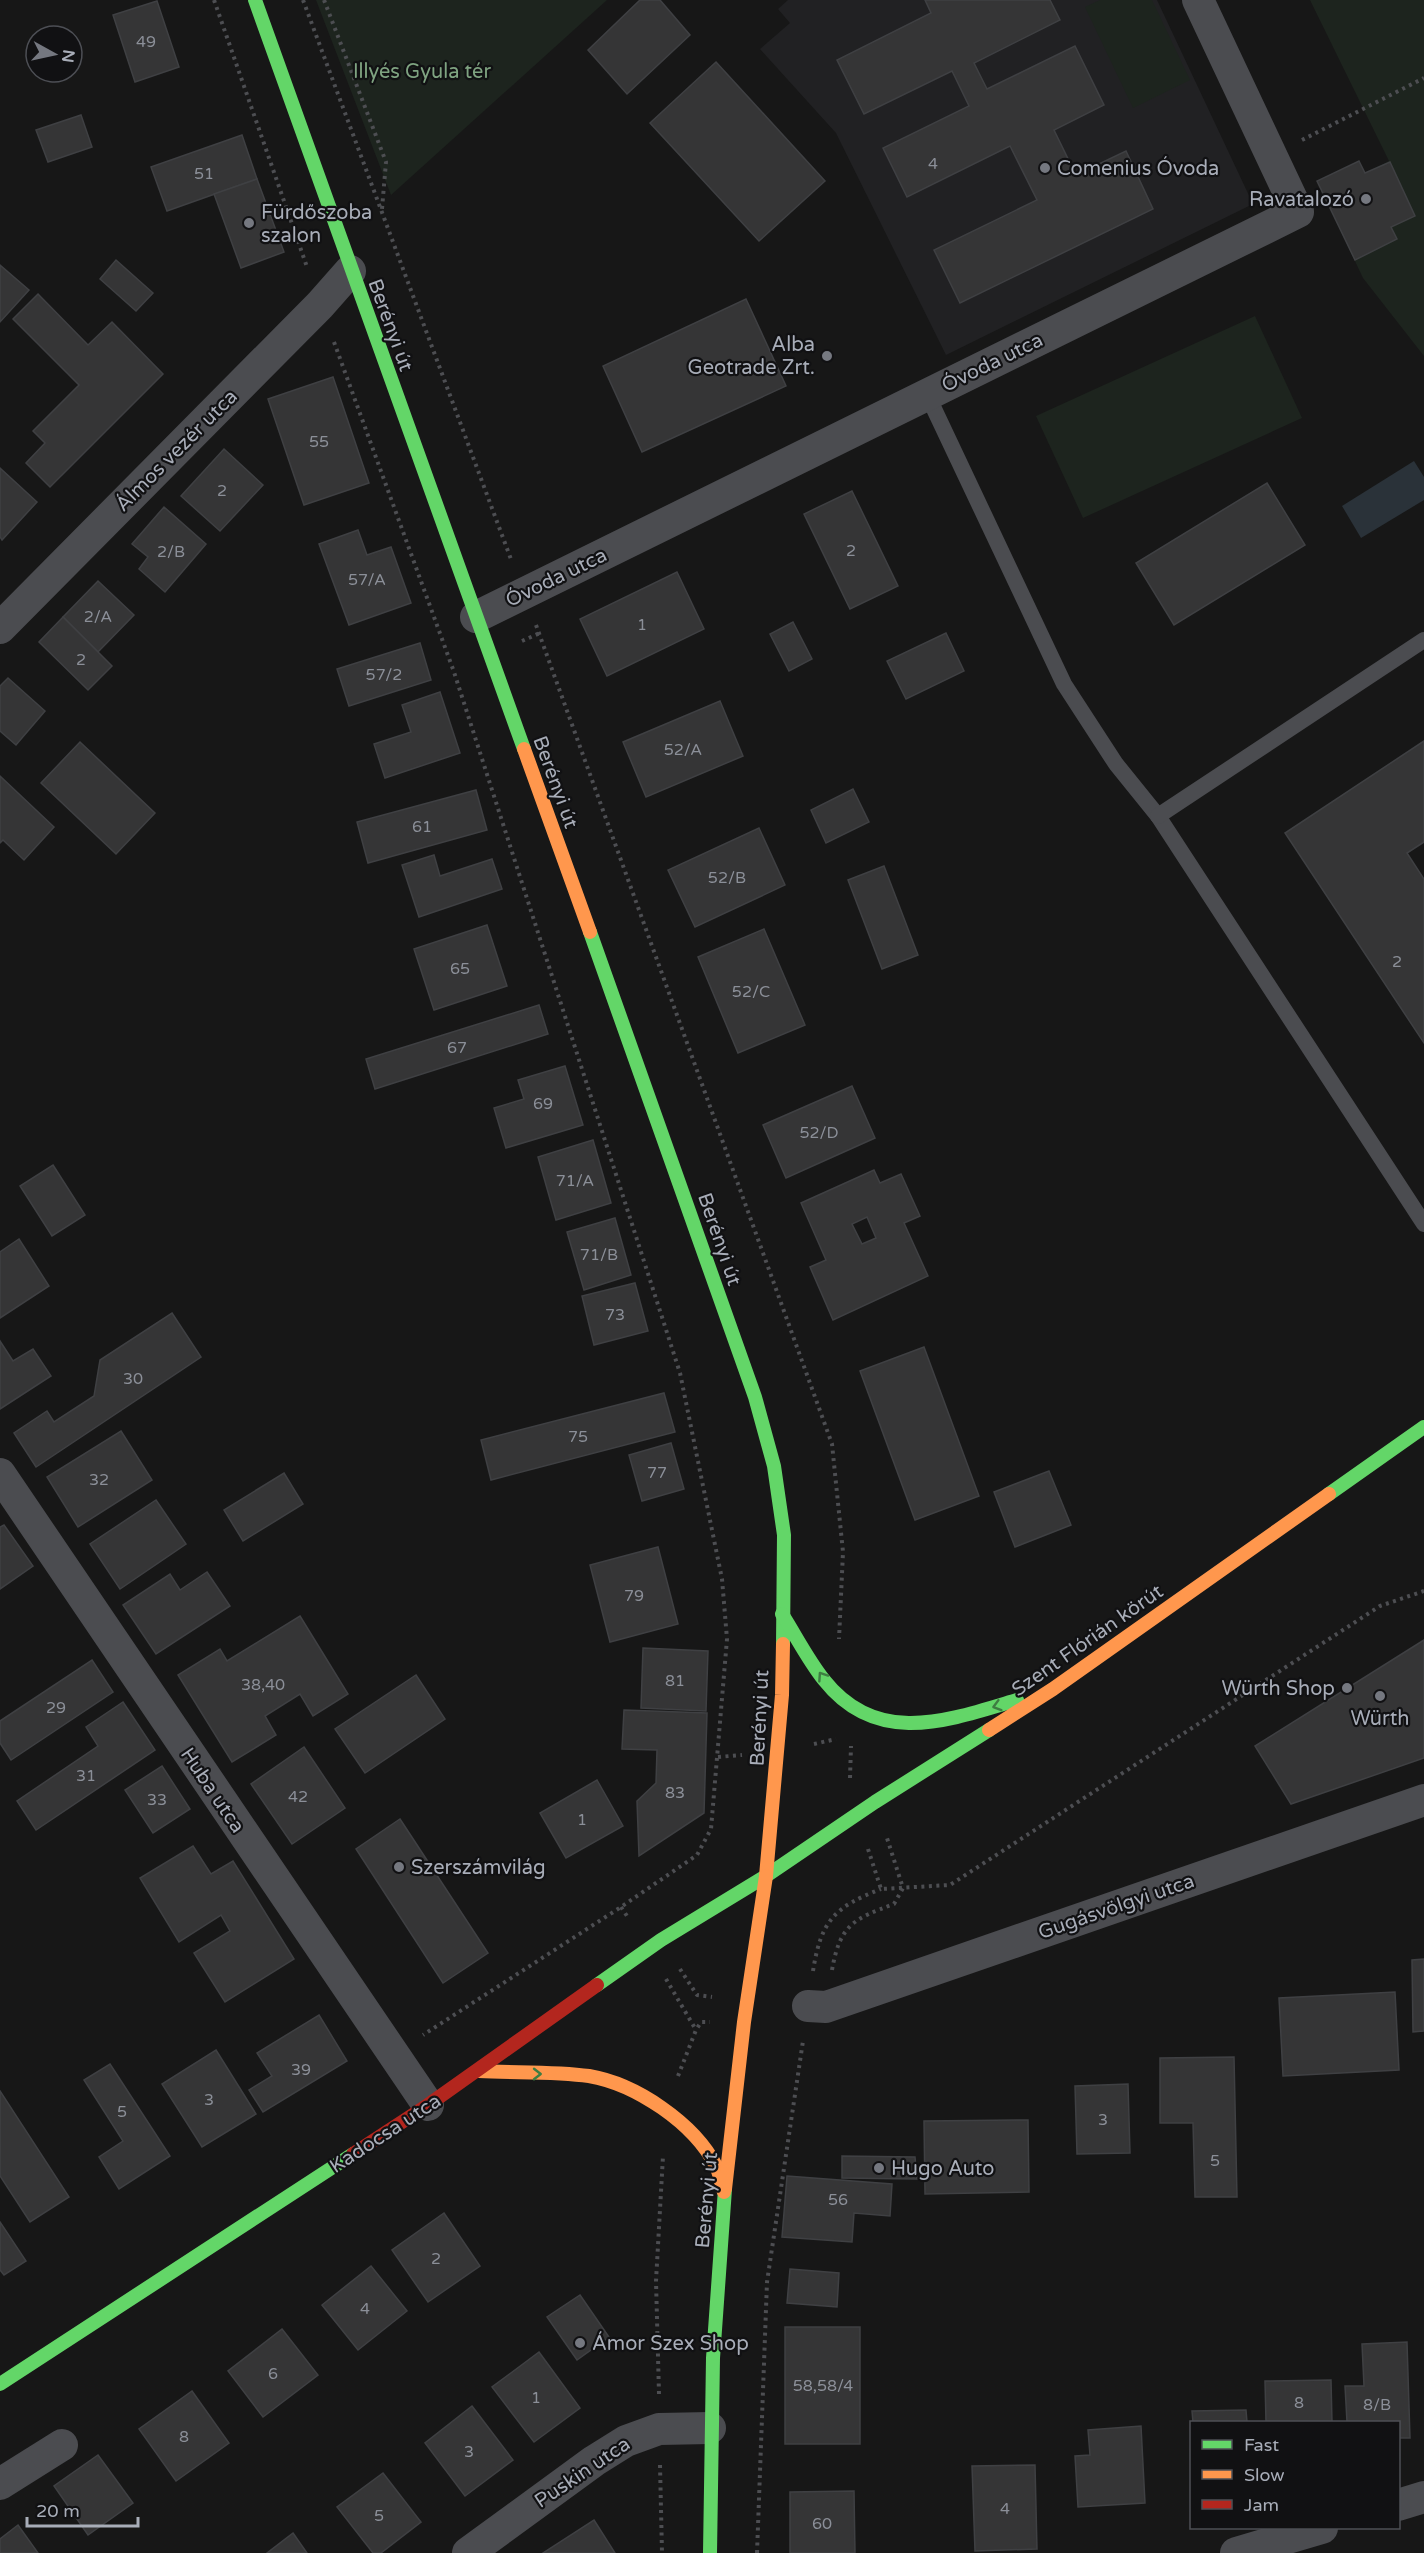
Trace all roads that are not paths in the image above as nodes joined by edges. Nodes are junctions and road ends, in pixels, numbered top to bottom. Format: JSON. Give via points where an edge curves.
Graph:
{"nodes":[{"id":1,"x":255,"y":0,"type":"edge"},
{"id":2,"x":1198,"y":0,"type":"edge"},
{"id":3,"x":350,"y":271,"type":"junction"},
{"id":4,"x":927,"y":394,"type":"junction"},
{"id":5,"x":476,"y":617,"type":"junction"},
{"id":6,"x":0,"y":628,"type":"edge"},
{"id":7,"x":1424,"y":640,"type":"edge"},
{"id":8,"x":1158,"y":816,"type":"junction"},
{"id":9,"x":1424,"y":1224,"type":"edge"},
{"id":10,"x":1424,"y":1427,"type":"edge"},
{"id":11,"x":0,"y":1474,"type":"edge"},
{"id":12,"x":782,"y":1614,"type":"junction"},
{"id":13,"x":1053,"y":1689,"type":"junction"},
{"id":14,"x":1424,"y":1800,"type":"edge"},
{"id":15,"x":766,"y":1876,"type":"junction"},
{"id":16,"x":808,"y":2006,"type":"road end"},
{"id":17,"x":479,"y":2071,"type":"junction"},
{"id":18,"x":428,"y":2105,"type":"junction"},
{"id":19,"x":724,"y":2194,"type":"junction"},
{"id":20,"x":0,"y":2384,"type":"edge"},
{"id":21,"x":710,"y":2428,"type":"junction"},
{"id":22,"x":62,"y":2445,"type":"dead end"},
{"id":23,"x":0,"y":2484,"type":"edge"},
{"id":24,"x":1424,"y":2497,"type":"edge"},
{"id":25,"x":1400,"y":2504,"type":"edge"},
{"id":26,"x":1319,"y":2529,"type":"edge"},
{"id":27,"x":468,"y":2553,"type":"edge"},
{"id":28,"x":710,"y":2553,"type":"edge"},
{"id":29,"x":1236,"y":2553,"type":"edge"}],
"edges":[{"from":1,"to":3,"type":"main road","name":"Berényi út"},
{"from":2,"to":4,"type":"street","name":"Óvoda utca","via":[[1298,212]]},
{"from":3,"to":5,"type":"main road","name":"Berényi út"},
{"from":3,"to":6,"type":"street","name":"Álmos vezér utca"},
{"from":4,"to":5,"type":"street","name":"Óvoda utca"},
{"from":4,"to":8,"type":"lane","via":[[1064,684],[1116,764]]},
{"from":5,"to":12,"type":"main road","name":"Berényi út","via":[[755,1397],[774,1466],[784,1535]]},
{"from":7,"to":8,"type":"lane"},
{"from":8,"to":9,"type":"lane"},
{"from":10,"to":13,"type":"main road","name":"Szent Flórián körút"},
{"from":11,"to":18,"type":"street","name":"Huba utca"},
{"from":13,"to":12,"type":"main road","one_way":true,"via":[[948,1720],[902,1726],[880,1721],[841,1699],[824,1681]]},
{"from":12,"to":15,"type":"main road","name":"Berényi út","via":[[781,1706]]},
{"from":13,"to":15,"type":"main road","name":"Szent Flórián körút"},
{"from":14,"to":16,"type":"street","name":"Gugásvölgyi utca","via":[[826,2007]]},
{"from":15,"to":17,"type":"main road","name":"Kadocsa utca","via":[[661,1940]]},
{"from":15,"to":19,"type":"main road","name":"Berényi út"},
{"from":17,"to":18,"type":"main road","name":"Kadocsa utca"},
{"from":17,"to":19,"type":"main road","one_way":true,"via":[[589,2076],[649,2099],[698,2140],[716,2166]]},
{"from":18,"to":20,"type":"main road","name":"Kadocsa utca"},
{"from":19,"to":21,"type":"main road","name":"Berényi út"},
{"from":21,"to":27,"type":"street","name":"Puskin utca","via":[[659,2429],[626,2441]]},
{"from":21,"to":28,"type":"main road","name":"Berényi út"},
{"from":22,"to":23,"type":"street"},
{"from":24,"to":25,"type":"street"},
{"from":26,"to":29,"type":"street"}]}
